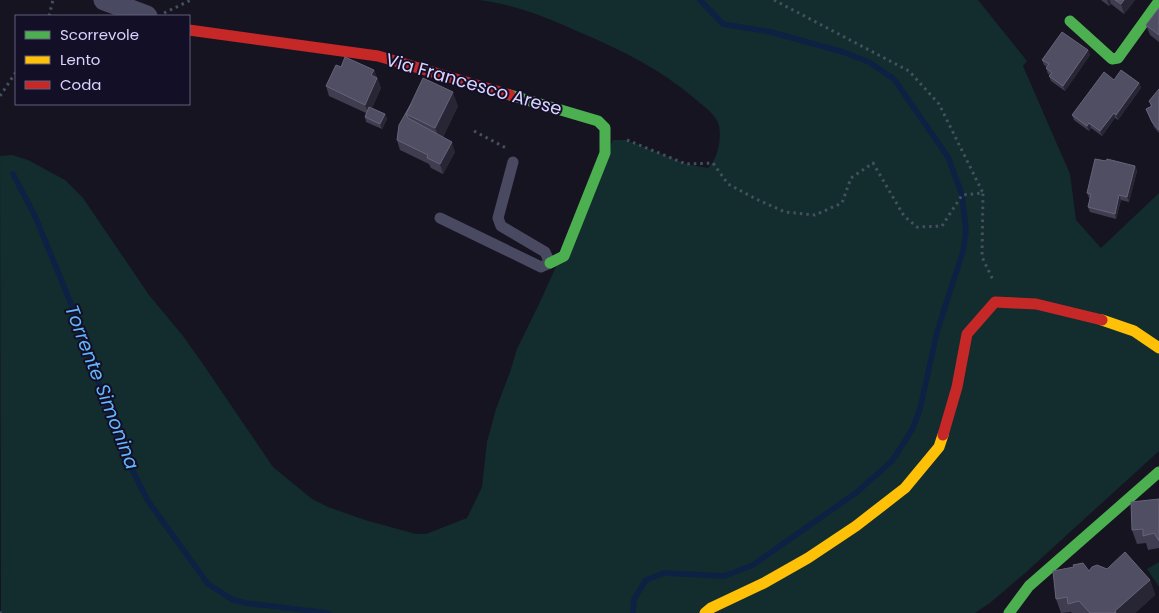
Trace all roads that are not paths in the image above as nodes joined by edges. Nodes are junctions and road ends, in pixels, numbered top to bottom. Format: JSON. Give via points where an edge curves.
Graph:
{"nodes":[{"id":1,"x":104,"y":0,"type":"edge"},
{"id":2,"x":1159,"y":1,"type":"edge"},
{"id":3,"x":144,"y":15,"type":"edge"},
{"id":4,"x":1070,"y":21,"type":"dead end"},
{"id":5,"x":190,"y":30,"type":"edge"},
{"id":6,"x":513,"y":162,"type":"road end"},
{"id":7,"x":440,"y":218,"type":"dead end"},
{"id":8,"x":550,"y":263,"type":"junction"},
{"id":9,"x":1159,"y":348,"type":"edge"},
{"id":10,"x":1159,"y":472,"type":"edge"},
{"id":11,"x":705,"y":613,"type":"edge"},
{"id":12,"x":1008,"y":613,"type":"edge"}],
"edges":[{"from":1,"to":3,"type":"street"},
{"from":2,"to":4,"type":"street","via":[[1118,58],[1112,59]]},
{"from":5,"to":8,"type":"street","name":"Via Francesco Arese","via":[[378,56],[598,120],[605,128],[605,153],[568,248],[564,256]]},
{"from":6,"to":8,"type":"lane","via":[[498,218],[501,226],[545,252]]},
{"from":7,"to":8,"type":"lane","via":[[541,267]]},
{"from":9,"to":11,"type":"street","via":[[1134,331],[1100,319],[1036,304],[995,302],[967,334],[957,387],[939,447],[905,488],[808,558]]},
{"from":10,"to":12,"type":"street","via":[[1029,586]]}]}
